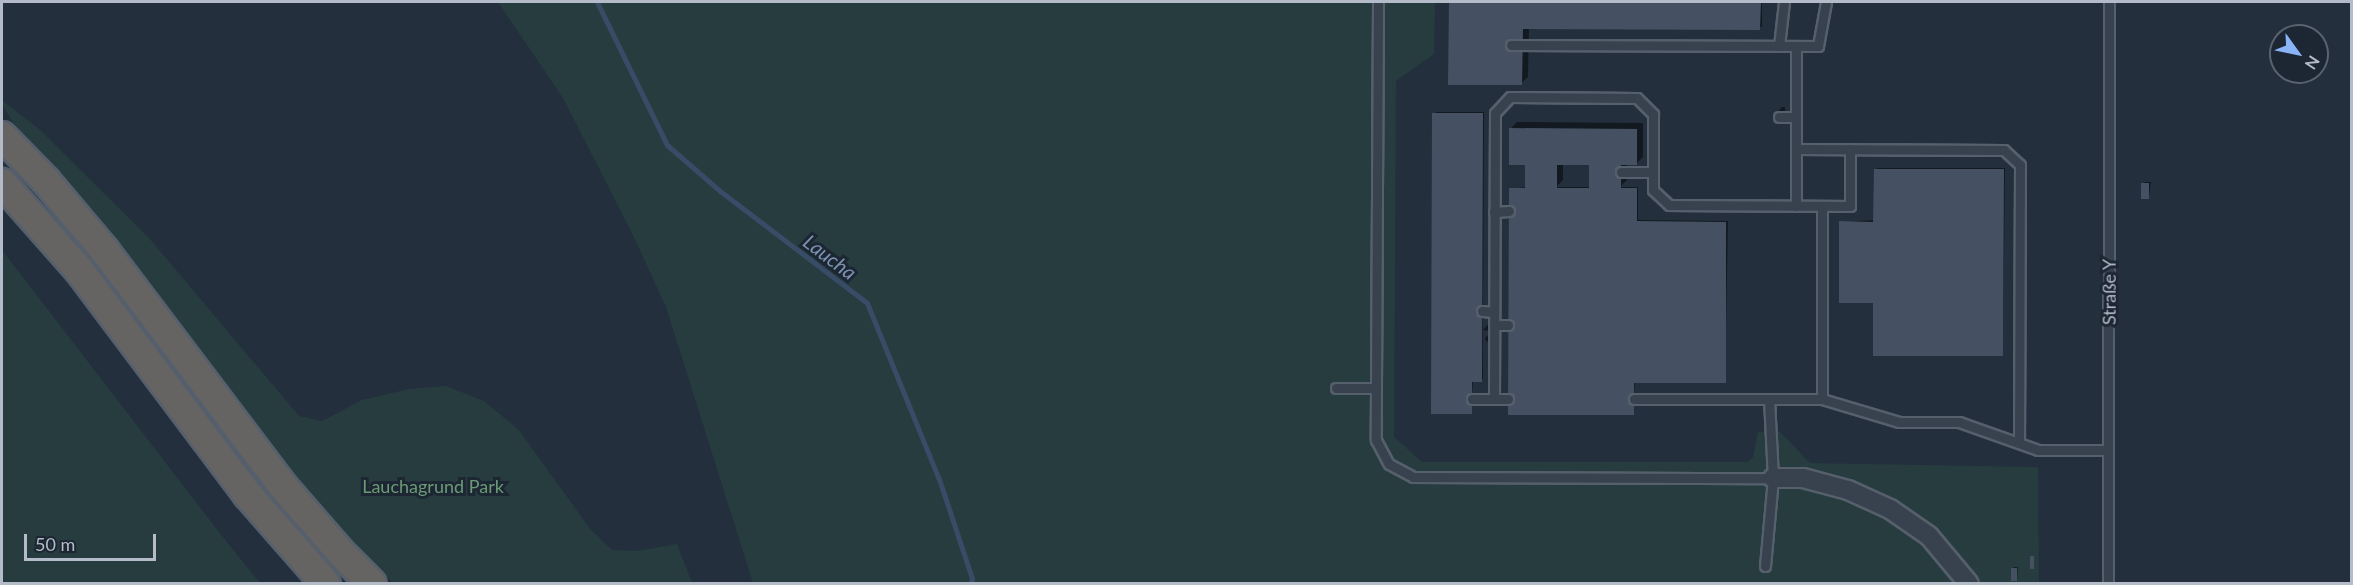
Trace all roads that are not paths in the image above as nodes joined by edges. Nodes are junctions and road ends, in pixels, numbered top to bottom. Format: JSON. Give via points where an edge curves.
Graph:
{"nodes":[{"id":1,"x":1378,"y":2,"type":"edge"},
{"id":2,"x":1784,"y":2,"type":"edge"},
{"id":3,"x":1826,"y":2,"type":"edge"},
{"id":4,"x":2109,"y":2,"type":"edge"},
{"id":5,"x":1511,"y":45,"type":"dead end"},
{"id":6,"x":1779,"y":46,"type":"junction"},
{"id":7,"x":1796,"y":46,"type":"junction"},
{"id":8,"x":1779,"y":117,"type":"dead end"},
{"id":9,"x":1796,"y":117,"type":"junction"},
{"id":10,"x":2,"y":136,"type":"edge"},
{"id":11,"x":1796,"y":149,"type":"junction"},
{"id":12,"x":1850,"y":149,"type":"junction"},
{"id":13,"x":1621,"y":172,"type":"dead end"},
{"id":14,"x":1653,"y":172,"type":"junction"},
{"id":15,"x":1482,"y":178,"type":"dead end"},
{"id":16,"x":1494,"y":178,"type":"junction"},
{"id":17,"x":2,"y":183,"type":"edge"},
{"id":18,"x":1796,"y":206,"type":"junction"},
{"id":19,"x":1822,"y":206,"type":"junction"},
{"id":20,"x":1494,"y":212,"type":"junction"},
{"id":21,"x":1509,"y":212,"type":"dead end"},
{"id":22,"x":1482,"y":312,"type":"dead end"},
{"id":23,"x":1494,"y":312,"type":"junction"},
{"id":24,"x":1494,"y":325,"type":"junction"},
{"id":25,"x":1508,"y":325,"type":"dead end"},
{"id":26,"x":1336,"y":388,"type":"dead end"},
{"id":27,"x":1376,"y":388,"type":"junction"},
{"id":28,"x":1472,"y":399,"type":"dead end"},
{"id":29,"x":1494,"y":399,"type":"junction"},
{"id":30,"x":1508,"y":399,"type":"dead end"},
{"id":31,"x":1634,"y":399,"type":"dead end"},
{"id":32,"x":1769,"y":399,"type":"junction"},
{"id":33,"x":1822,"y":399,"type":"junction"},
{"id":34,"x":2019,"y":443,"type":"junction"},
{"id":35,"x":2108,"y":450,"type":"junction"},
{"id":36,"x":1773,"y":478,"type":"junction"},
{"id":37,"x":1765,"y":566,"type":"dead end"},
{"id":38,"x":326,"y":584,"type":"edge"},
{"id":39,"x":372,"y":584,"type":"edge"},
{"id":40,"x":1970,"y":584,"type":"edge"},
{"id":41,"x":2108,"y":584,"type":"edge"}],
"edges":[{"from":1,"to":27,"type":"lane"},
{"from":2,"to":6,"type":"lane"},
{"from":3,"to":7,"type":"lane","via":[[1818,46]]},
{"from":4,"to":35,"type":"lane","name":"Straße Y"},
{"from":5,"to":6,"type":"lane"},
{"from":6,"to":7,"type":"lane"},
{"from":7,"to":9,"type":"lane"},
{"from":8,"to":9,"type":"lane"},
{"from":9,"to":11,"type":"lane"},
{"from":10,"to":39,"type":"highway","via":[[105,251],[281,484]]},
{"from":11,"to":12,"type":"lane"},
{"from":11,"to":18,"type":"lane"},
{"from":12,"to":19,"type":"lane","via":[[1850,206]]},
{"from":12,"to":34,"type":"lane","via":[[2004,150],[2020,165]]},
{"from":13,"to":14,"type":"lane"},
{"from":14,"to":16,"type":"lane","via":[[1653,114],[1638,98],[1510,97],[1495,113]]},
{"from":14,"to":18,"type":"lane","via":[[1653,189],[1669,205]]},
{"from":15,"to":16,"type":"lane"},
{"from":16,"to":20,"type":"lane"},
{"from":17,"to":38,"type":"highway","via":[[79,270],[248,495]]},
{"from":18,"to":19,"type":"lane"},
{"from":19,"to":33,"type":"lane"},
{"from":20,"to":21,"type":"lane"},
{"from":20,"to":23,"type":"lane"},
{"from":22,"to":23,"type":"lane"},
{"from":23,"to":24,"type":"lane"},
{"from":24,"to":25,"type":"lane"},
{"from":24,"to":29,"type":"lane"},
{"from":26,"to":27,"type":"lane"},
{"from":27,"to":36,"type":"lane","via":[[1376,440],[1389,464],[1413,477]]},
{"from":28,"to":29,"type":"lane"},
{"from":29,"to":30,"type":"lane"},
{"from":31,"to":32,"type":"lane"},
{"from":32,"to":33,"type":"lane"},
{"from":32,"to":36,"type":"lane"},
{"from":33,"to":34,"type":"lane","via":[[1899,422],[1959,422]]},
{"from":34,"to":35,"type":"lane","via":[[2038,450]]},
{"from":35,"to":41,"type":"lane","name":"Straße Y"},
{"from":36,"to":37,"type":"lane"},
{"from":36,"to":40,"type":"street","via":[[1803,478],[1848,490],[1890,509],[1929,536]]}]}
